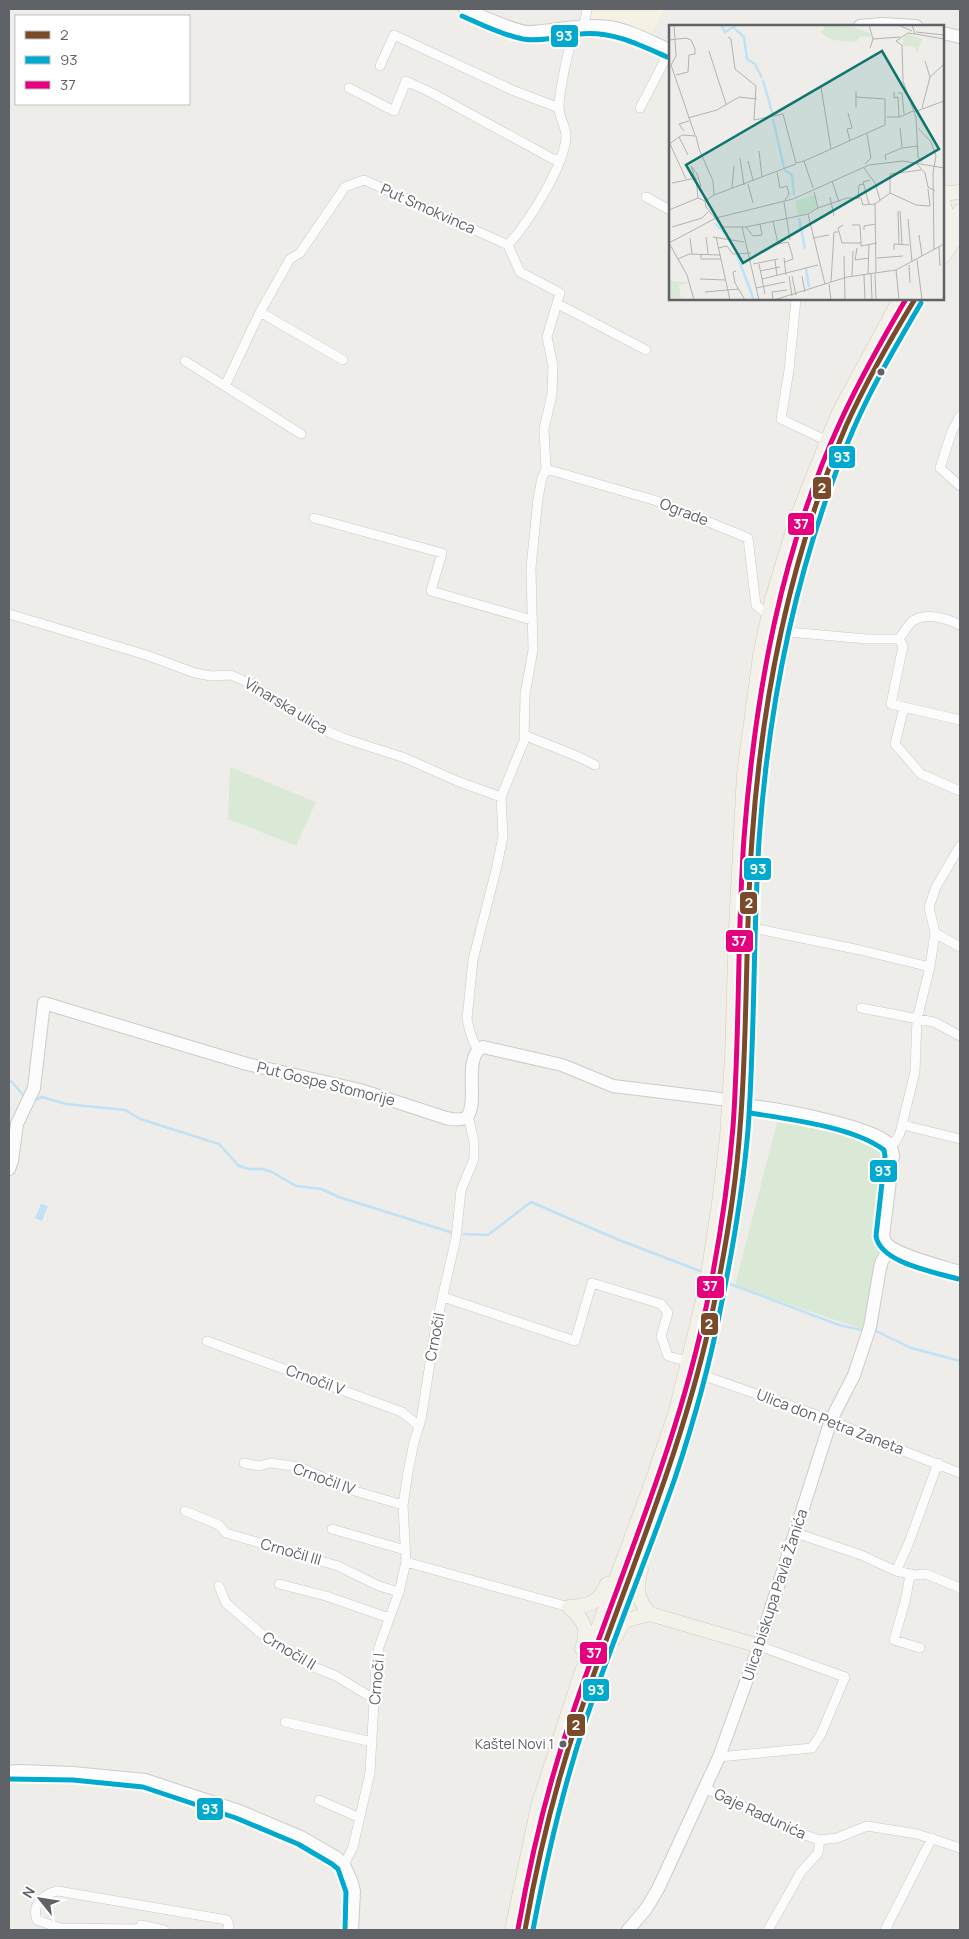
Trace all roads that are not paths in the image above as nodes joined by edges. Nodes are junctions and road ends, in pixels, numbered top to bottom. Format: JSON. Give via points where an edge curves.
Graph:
{"nodes":[{"id":1,"x":465,"y":9,"type":"edge"},
{"id":2,"x":587,"y":9,"type":"edge"},
{"id":3,"x":871,"y":25,"type":"edge"},
{"id":4,"x":899,"y":25,"type":"edge"},
{"id":5,"x":579,"y":27,"type":"junction"},
{"id":6,"x":944,"y":33,"type":"edge"},
{"id":7,"x":960,"y":37,"type":"edge"},
{"id":8,"x":669,"y":50,"type":"edge"},
{"id":9,"x":669,"y":52,"type":"edge"},
{"id":10,"x":380,"y":66,"type":"dead end"},
{"id":11,"x":349,"y":88,"type":"dead end"},
{"id":12,"x":559,"y":108,"type":"junction"},
{"id":13,"x":640,"y":108,"type":"dead end"},
{"id":14,"x":561,"y":159,"type":"junction"},
{"id":15,"x":944,"y":192,"type":"edge"},
{"id":16,"x":960,"y":192,"type":"edge"},
{"id":17,"x":646,"y":197,"type":"dead end"},
{"id":18,"x":944,"y":205,"type":"edge"},
{"id":19,"x":669,"y":209,"type":"edge"},
{"id":20,"x":960,"y":211,"type":"edge"},
{"id":21,"x":944,"y":220,"type":"edge"},
{"id":22,"x":960,"y":232,"type":"edge"},
{"id":23,"x":944,"y":234,"type":"edge"},
{"id":24,"x":960,"y":242,"type":"edge"},
{"id":25,"x":508,"y":245,"type":"junction"},
{"id":26,"x":944,"y":256,"type":"edge"},
{"id":27,"x":944,"y":257,"type":"edge"},
{"id":28,"x":796,"y":300,"type":"edge"},
{"id":29,"x":899,"y":300,"type":"edge"},
{"id":30,"x":914,"y":300,"type":"edge"},
{"id":31,"x":558,"y":304,"type":"junction"},
{"id":32,"x":260,"y":312,"type":"junction"},
{"id":33,"x":646,"y":350,"type":"dead end"},
{"id":34,"x":343,"y":360,"type":"dead end"},
{"id":35,"x":185,"y":361,"type":"dead end"},
{"id":36,"x":226,"y":386,"type":"junction"},
{"id":37,"x":960,"y":416,"type":"edge"},
{"id":38,"x":301,"y":434,"type":"dead end"},
{"id":39,"x":819,"y":438,"type":"dead end"},
{"id":40,"x":546,"y":468,"type":"junction"},
{"id":41,"x":960,"y":486,"type":"edge"},
{"id":42,"x":314,"y":518,"type":"dead end"},
{"id":43,"x":762,"y":610,"type":"dead end"},
{"id":44,"x":9,"y":614,"type":"edge"},
{"id":45,"x":532,"y":620,"type":"junction"},
{"id":46,"x":960,"y":625,"type":"edge"},
{"id":47,"x":788,"y":632,"type":"dead end"},
{"id":48,"x":899,"y":639,"type":"junction"},
{"id":49,"x":904,"y":707,"type":"junction"},
{"id":50,"x":960,"y":720,"type":"edge"},
{"id":51,"x":524,"y":735,"type":"junction"},
{"id":52,"x":595,"y":765,"type":"dead end"},
{"id":53,"x":960,"y":792,"type":"edge"},
{"id":54,"x":501,"y":798,"type":"junction"},
{"id":55,"x":960,"y":846,"type":"edge"},
{"id":56,"x":748,"y":927,"type":"junction"},
{"id":57,"x":935,"y":932,"type":"junction"},
{"id":58,"x":960,"y":947,"type":"edge"},
{"id":59,"x":930,"y":967,"type":"junction"},
{"id":60,"x":862,"y":1008,"type":"dead end"},
{"id":61,"x":746,"y":1010,"type":"junction"},
{"id":62,"x":917,"y":1019,"type":"junction"},
{"id":63,"x":960,"y":1036,"type":"edge"},
{"id":64,"x":479,"y":1049,"type":"junction"},
{"id":65,"x":732,"y":1059,"type":"junction"},
{"id":66,"x":720,"y":1099,"type":"junction"},
{"id":67,"x":751,"y":1106,"type":"junction"},
{"id":68,"x":468,"y":1116,"type":"junction"},
{"id":69,"x":903,"y":1125,"type":"junction"},
{"id":70,"x":727,"y":1137,"type":"junction"},
{"id":71,"x":960,"y":1139,"type":"edge"},
{"id":72,"x":890,"y":1145,"type":"junction"},
{"id":73,"x":738,"y":1152,"type":"junction"},
{"id":74,"x":9,"y":1169,"type":"edge"},
{"id":75,"x":890,"y":1248,"type":"junction"},
{"id":76,"x":960,"y":1272,"type":"edge"},
{"id":77,"x":443,"y":1297,"type":"junction"},
{"id":78,"x":207,"y":1341,"type":"dead end"},
{"id":79,"x":689,"y":1362,"type":"junction"},
{"id":80,"x":699,"y":1374,"type":"junction"},
{"id":81,"x":831,"y":1420,"type":"junction"},
{"id":82,"x":419,"y":1426,"type":"junction"},
{"id":83,"x":244,"y":1463,"type":"dead end"},
{"id":84,"x":938,"y":1463,"type":"junction"},
{"id":85,"x":960,"y":1472,"type":"edge"},
{"id":86,"x":403,"y":1505,"type":"junction"},
{"id":87,"x":184,"y":1512,"type":"dead end"},
{"id":88,"x":332,"y":1529,"type":"dead end"},
{"id":89,"x":796,"y":1533,"type":"junction"},
{"id":90,"x":405,"y":1550,"type":"junction"},
{"id":91,"x":640,"y":1553,"type":"junction"},
{"id":92,"x":406,"y":1562,"type":"junction"},
{"id":93,"x":622,"y":1563,"type":"junction"},
{"id":94,"x":896,"y":1570,"type":"junction"},
{"id":95,"x":910,"y":1574,"type":"junction"},
{"id":96,"x":279,"y":1584,"type":"dead end"},
{"id":97,"x":219,"y":1586,"type":"dead end"},
{"id":98,"x":960,"y":1588,"type":"edge"},
{"id":99,"x":399,"y":1592,"type":"junction"},
{"id":100,"x":569,"y":1607,"type":"junction"},
{"id":101,"x":650,"y":1614,"type":"junction"},
{"id":102,"x":389,"y":1618,"type":"junction"},
{"id":103,"x":759,"y":1646,"type":"junction"},
{"id":104,"x":920,"y":1648,"type":"dead end"},
{"id":105,"x":596,"y":1668,"type":"junction"},
{"id":106,"x":580,"y":1676,"type":"junction"},
{"id":107,"x":374,"y":1699,"type":"junction"},
{"id":108,"x":285,"y":1722,"type":"dead end"},
{"id":109,"x":372,"y":1742,"type":"junction"},
{"id":110,"x":719,"y":1757,"type":"junction"},
{"id":111,"x":9,"y":1772,"type":"edge"},
{"id":112,"x":705,"y":1788,"type":"junction"},
{"id":113,"x":319,"y":1800,"type":"dead end"},
{"id":114,"x":360,"y":1818,"type":"junction"},
{"id":115,"x":932,"y":1838,"type":"junction"},
{"id":116,"x":820,"y":1840,"type":"junction"},
{"id":117,"x":960,"y":1848,"type":"edge"},
{"id":118,"x":344,"y":1865,"type":"junction"},
{"id":119,"x":138,"y":1930,"type":"edge"},
{"id":120,"x":164,"y":1930,"type":"edge"},
{"id":121,"x":227,"y":1930,"type":"edge"},
{"id":122,"x":352,"y":1930,"type":"edge"},
{"id":123,"x":512,"y":1930,"type":"edge"},
{"id":124,"x":525,"y":1930,"type":"edge"},
{"id":125,"x":628,"y":1930,"type":"edge"},
{"id":126,"x":768,"y":1930,"type":"edge"},
{"id":127,"x":885,"y":1930,"type":"edge"}],
"edges":[{"from":1,"to":5,"type":"street","via":[[527,32]]},
{"from":2,"to":5,"type":"street"},
{"from":3,"to":4,"type":"street"},
{"from":5,"to":8,"type":"street","via":[[610,27]]},
{"from":5,"to":12,"type":"street"},
{"from":6,"to":7,"type":"street"},
{"from":9,"to":13,"type":"street"},
{"from":10,"to":12,"type":"street","via":[[394,35],[512,90]]},
{"from":11,"to":14,"type":"street","via":[[394,111],[406,81],[553,159]]},
{"from":12,"to":14,"type":"street","via":[[566,134]]},
{"from":14,"to":25,"type":"street","via":[[521,232]]},
{"from":15,"to":16,"type":"main road"},
{"from":17,"to":19,"type":"street"},
{"from":18,"to":21,"type":"main road"},
{"from":20,"to":23,"type":"main road"},
{"from":22,"to":26,"type":"main road"},
{"from":24,"to":27,"type":"main road"},
{"from":25,"to":31,"type":"street","via":[[520,272],[560,293]]},
{"from":25,"to":32,"type":"street","name":"Put Smokvinca","via":[[364,180],[346,187],[300,254],[290,259]]},
{"from":28,"to":39,"type":"street","via":[[781,419]]},
{"from":29,"to":65,"type":"main road","via":[[838,414],[797,517],[768,617],[744,774]]},
{"from":30,"to":56,"type":"main road","via":[[879,362],[839,444],[809,521],[791,584],[763,725]]},
{"from":31,"to":33,"type":"street"},
{"from":31,"to":40,"type":"street","via":[[547,337],[553,366],[552,394],[544,429]]},
{"from":32,"to":34,"type":"street"},
{"from":32,"to":36,"type":"street","name":"Put Smokvinca"},
{"from":35,"to":36,"type":"street"},
{"from":36,"to":38,"type":"street"},
{"from":37,"to":41,"type":"street","via":[[940,468]]},
{"from":40,"to":43,"type":"street","name":"Ograde","via":[[657,501],[748,538],[756,605]]},
{"from":40,"to":45,"type":"street","via":[[538,498],[531,568]]},
{"from":42,"to":45,"type":"street","via":[[442,553],[431,591]]},
{"from":44,"to":54,"type":"street","name":"Vinarska ulica","via":[[195,673],[231,675],[324,730],[405,758]]},
{"from":45,"to":51,"type":"street","via":[[533,650],[525,694]]},
{"from":46,"to":48,"type":"street","via":[[944,618],[914,620]]},
{"from":47,"to":48,"type":"street"},
{"from":48,"to":49,"type":"street","via":[[902,646],[891,704]]},
{"from":49,"to":50,"type":"street"},
{"from":49,"to":53,"type":"street","via":[[895,744],[922,774]]},
{"from":51,"to":52,"type":"street"},
{"from":51,"to":54,"type":"street"},
{"from":54,"to":64,"type":"street","via":[[503,836],[473,960],[468,1019],[474,1043]]},
{"from":55,"to":57,"type":"street","via":[[936,887],[929,907]]},
{"from":56,"to":59,"type":"street"},
{"from":56,"to":61,"type":"main road"},
{"from":57,"to":58,"type":"street"},
{"from":57,"to":59,"type":"street"},
{"from":59,"to":62,"type":"street"},
{"from":60,"to":62,"type":"street"},
{"from":61,"to":67,"type":"main road","via":[[752,1034]]},
{"from":61,"to":73,"type":"main road"},
{"from":62,"to":63,"type":"street","via":[[934,1022]]},
{"from":62,"to":69,"type":"street","via":[[915,1072]]},
{"from":64,"to":66,"type":"street","via":[[490,1047],[562,1065],[613,1086]]},
{"from":64,"to":68,"type":"street","via":[[475,1055]]},
{"from":65,"to":66,"type":"main road","via":[[724,1076]]},
{"from":65,"to":70,"type":"main road"},
{"from":66,"to":70,"type":"main road","via":[[720,1126]]},
{"from":67,"to":72,"type":"street","via":[[854,1127]]},
{"from":67,"to":73,"type":"main road","via":[[748,1137]]},
{"from":68,"to":74,"type":"street","name":"Put Gospe Stomorije","via":[[458,1120],[446,1118],[360,1090],[247,1064],[44,1003],[34,1088],[17,1124]]},
{"from":68,"to":77,"type":"street","name":"Crnočil","via":[[474,1159],[461,1190],[456,1238]]},
{"from":69,"to":71,"type":"street"},
{"from":69,"to":72,"type":"street","via":[[895,1142]]},
{"from":70,"to":79,"type":"main road","via":[[706,1288]]},
{"from":72,"to":75,"type":"street","via":[[892,1156],[883,1236]]},
{"from":73,"to":80,"type":"main road","via":[[726,1241]]},
{"from":75,"to":76,"type":"street"},
{"from":75,"to":81,"type":"street","name":"Ulica biskupa Pavla Žanića","via":[[880,1268],[870,1327],[854,1375]]},
{"from":77,"to":79,"type":"street","via":[[575,1341],[592,1283],[661,1304],[668,1313],[661,1336],[668,1356]]},
{"from":77,"to":82,"type":"street","name":"Crnočil"},
{"from":78,"to":82,"type":"street","name":"Crnočil V","via":[[402,1412]]},
{"from":79,"to":93,"type":"main road","via":[[676,1411]]},
{"from":80,"to":81,"type":"street","name":"Ulica don Petra Zaneta"},
{"from":80,"to":91,"type":"main road","via":[[677,1449]]},
{"from":81,"to":84,"type":"street","name":"Ulica don Petra Zaneta"},
{"from":81,"to":89,"type":"street","name":"Ulica biskupa Pavla Žanića"},
{"from":82,"to":86,"type":"street","name":"Crnočil"},
{"from":83,"to":86,"type":"street","name":"Crnočil IV","via":[[300,1467],[348,1489]]},
{"from":84,"to":85,"type":"street","name":"Ulica don Petra Zaneta"},
{"from":84,"to":94,"type":"street"},
{"from":86,"to":90,"type":"street","name":"Crnočil"},
{"from":87,"to":99,"type":"street","name":"Crnočil III","via":[[219,1525],[226,1533],[338,1566]]},
{"from":88,"to":90,"type":"street"},
{"from":89,"to":94,"type":"street"},
{"from":89,"to":103,"type":"street","name":"Ulica biskupa Pavla Žanića"},
{"from":90,"to":92,"type":"street","name":"Crnočil"},
{"from":91,"to":101,"type":"main road","via":[[642,1567],[638,1595]]},
{"from":91,"to":105,"type":"main road"},
{"from":92,"to":99,"type":"street","name":"Crnoči l"},
{"from":92,"to":100,"type":"street"},
{"from":93,"to":100,"type":"main road","via":[[611,1574],[602,1596],[592,1603]]},
{"from":93,"to":106,"type":"main road"},
{"from":94,"to":95,"type":"street"},
{"from":95,"to":98,"type":"street","via":[[926,1574]]},
{"from":95,"to":104,"type":"street","via":[[894,1640]]},
{"from":96,"to":102,"type":"street"},
{"from":97,"to":107,"type":"street","name":"Crnočil II","via":[[226,1603],[258,1632],[304,1663],[336,1676]]},
{"from":99,"to":102,"type":"street","name":"Crnoči l"},
{"from":100,"to":106,"type":"main road","via":[[584,1622],[587,1636],[578,1663]]},
{"from":101,"to":103,"type":"main road"},
{"from":101,"to":105,"type":"main road","via":[[622,1624],[605,1661]]},
{"from":102,"to":107,"type":"street","name":"Crnoči l","via":[[379,1647]]},
{"from":103,"to":110,"type":"street","name":"Ulica biskupa Pavla Žanića"},
{"from":103,"to":110,"type":"street","via":[[845,1677],[812,1748]]},
{"from":105,"to":124,"type":"main road","via":[[564,1763],[542,1846]]},
{"from":106,"to":123,"type":"main road","via":[[538,1806]]},
{"from":107,"to":109,"type":"street","name":"Crnoči l"},
{"from":108,"to":109,"type":"street"},
{"from":109,"to":114,"type":"street","name":"Crnoči l","via":[[370,1773]]},
{"from":110,"to":112,"type":"street","name":"Ulica biskupa Pavla Žanića"},
{"from":111,"to":118,"type":"street","via":[[73,1772],[145,1780],[239,1810],[294,1834]]},
{"from":112,"to":116,"type":"street","name":"Gaje Radunića","via":[[795,1832]]},
{"from":112,"to":125,"type":"street","name":"Ulica biskupa Pavla Žanića","via":[[658,1889]]},
{"from":113,"to":114,"type":"street"},
{"from":114,"to":118,"type":"street","name":"Crnoči l","via":[[353,1847]]},
{"from":115,"to":116,"type":"street","name":"Gaje Radunića","via":[[866,1826],[837,1838]]},
{"from":115,"to":117,"type":"street","name":"Gaje Radunića"},
{"from":115,"to":127,"type":"street"},
{"from":116,"to":126,"type":"street","via":[[818,1853],[801,1872]]},
{"from":118,"to":122,"type":"street","via":[[354,1891]]},
{"from":119,"to":120,"type":"street","via":[[141,1925]]},
{"from":119,"to":121,"type":"street","via":[[60,1928],[37,1920],[35,1913],[48,1893],[58,1892],[227,1920]]}]}
